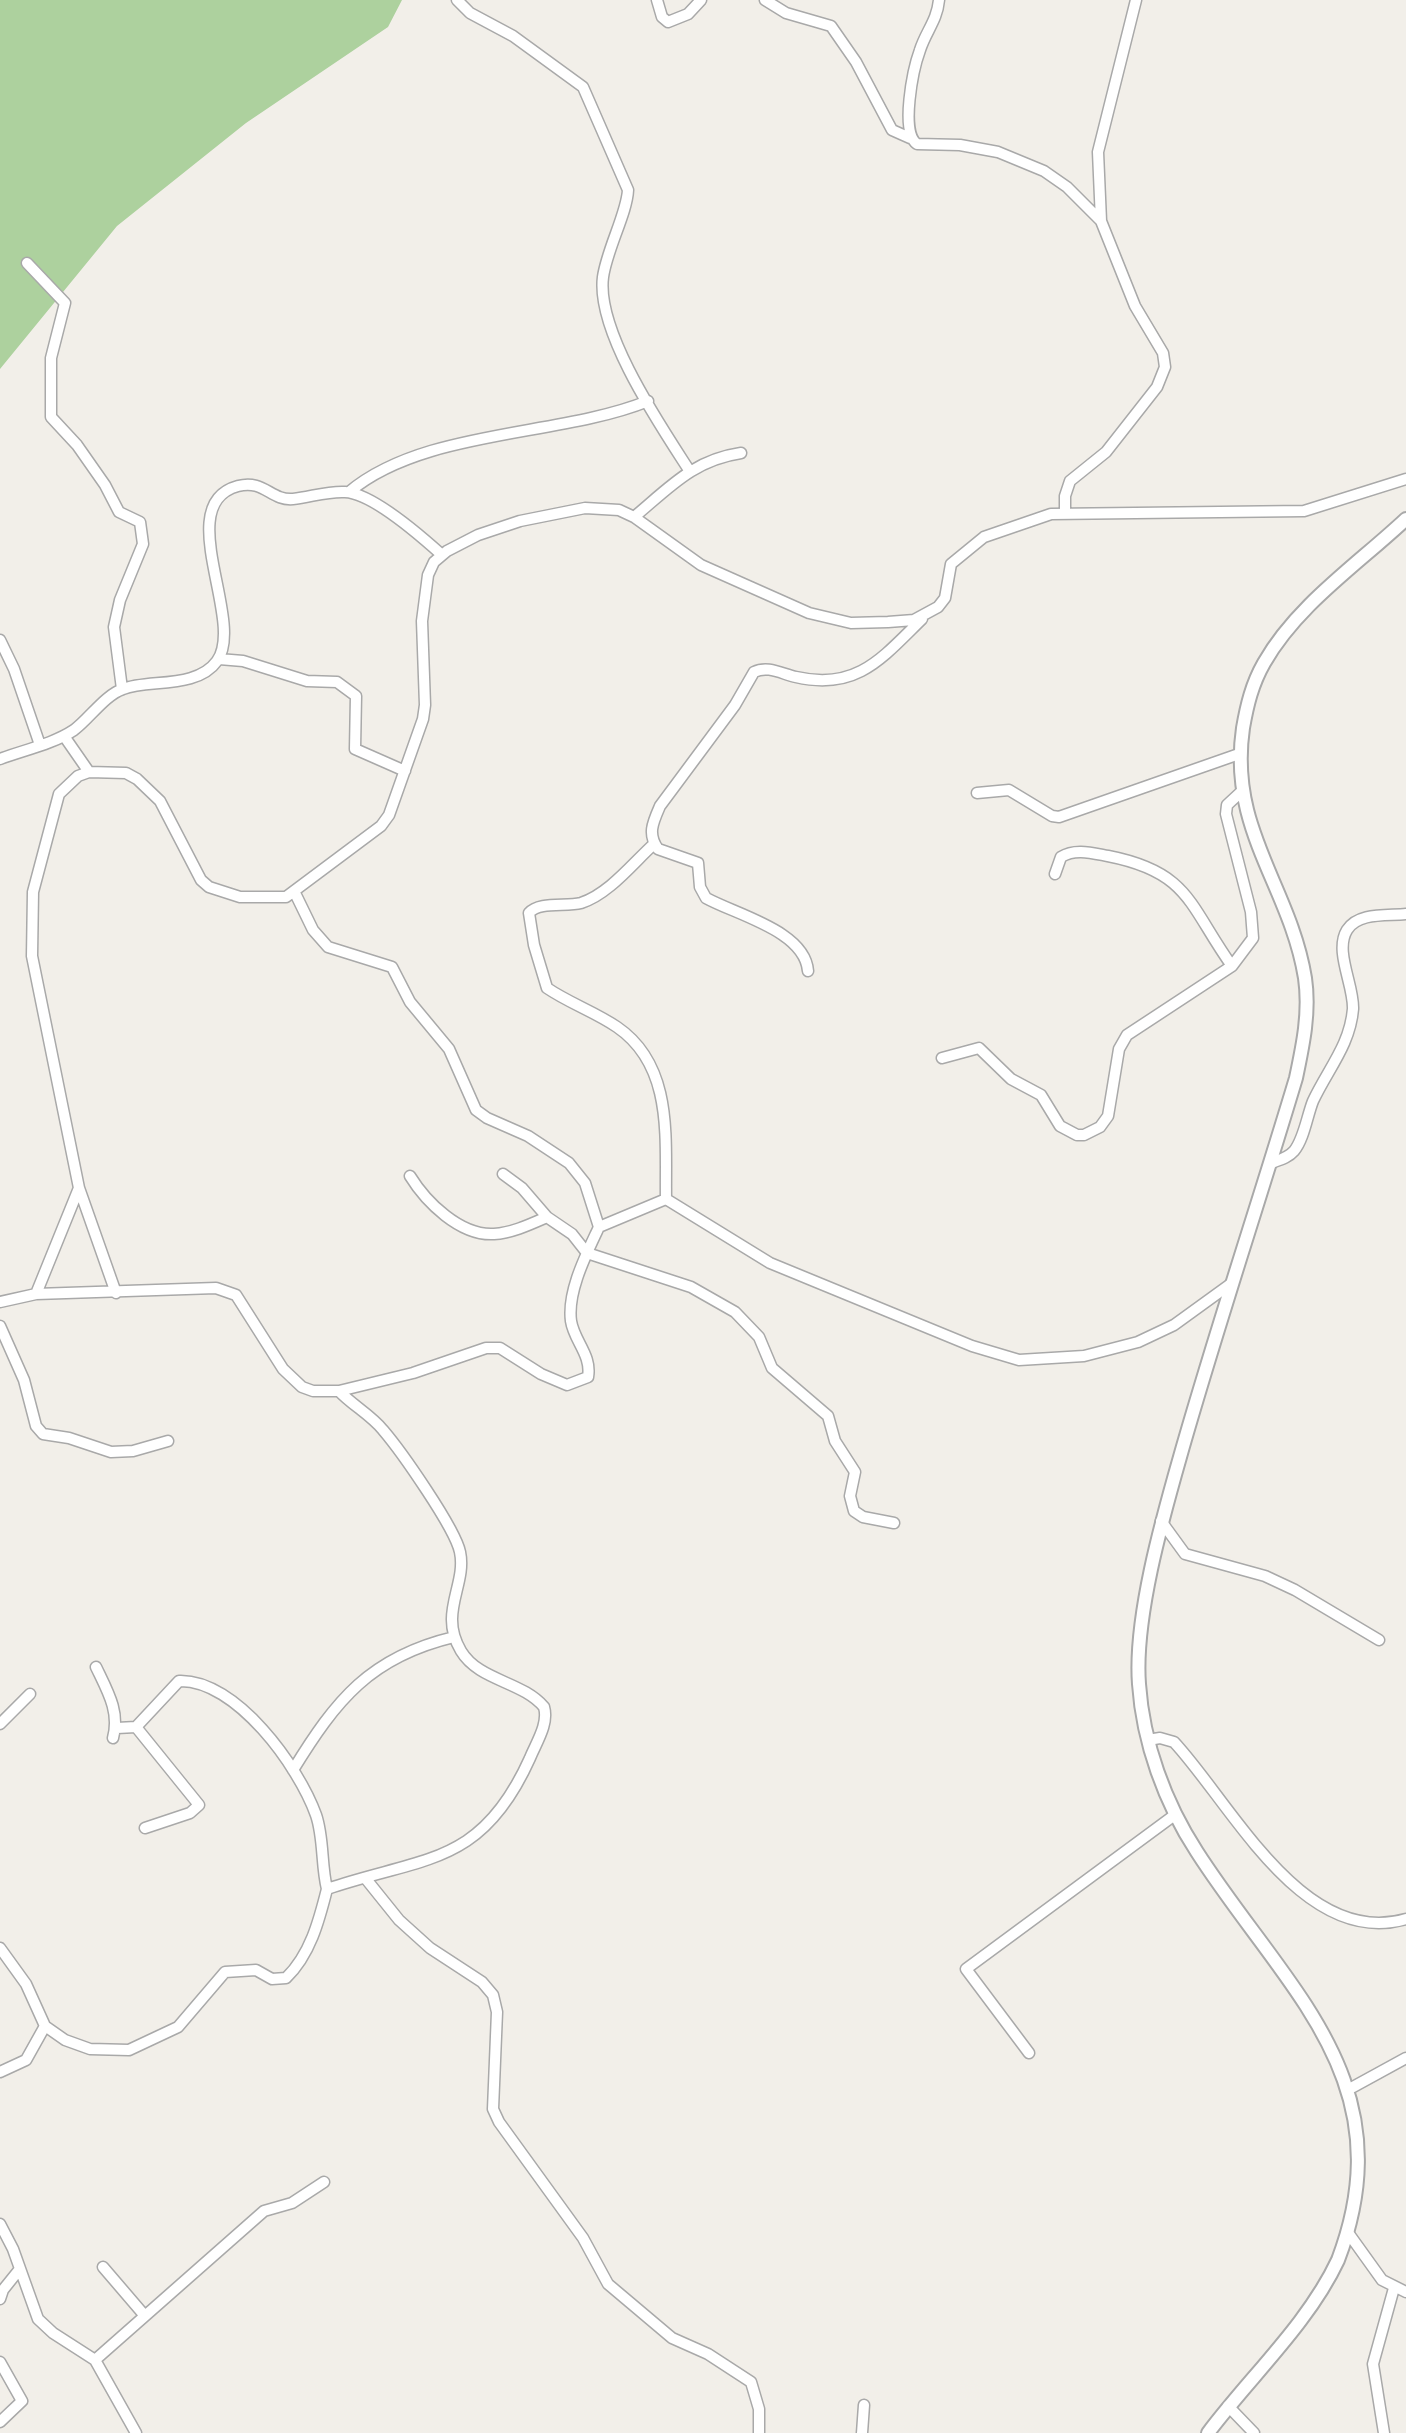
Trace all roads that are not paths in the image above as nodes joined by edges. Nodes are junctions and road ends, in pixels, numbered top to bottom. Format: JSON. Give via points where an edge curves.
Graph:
{"nodes":[{"id":1,"x":457,"y":0,"type":"edge"},
{"id":2,"x":657,"y":0,"type":"edge"},
{"id":3,"x":701,"y":0,"type":"edge"},
{"id":4,"x":765,"y":0,"type":"edge"},
{"id":5,"x":939,"y":0,"type":"edge"},
{"id":6,"x":1136,"y":0,"type":"edge"},
{"id":7,"x":910,"y":138,"type":"junction"},
{"id":8,"x":1101,"y":221,"type":"junction"},
{"id":9,"x":27,"y":263,"type":"dead end"},
{"id":10,"x":648,"y":401,"type":"junction"},
{"id":11,"x":741,"y":453,"type":"dead end"},
{"id":12,"x":689,"y":470,"type":"junction"},
{"id":13,"x":1406,"y":479,"type":"edge"},
{"id":14,"x":349,"y":492,"type":"junction"},
{"id":15,"x":1065,"y":513,"type":"junction"},
{"id":16,"x":634,"y":517,"type":"junction"},
{"id":17,"x":1406,"y":519,"type":"edge"},
{"id":18,"x":442,"y":555,"type":"junction"},
{"id":19,"x":928,"y":614,"type":"junction"},
{"id":20,"x":0,"y":640,"type":"edge"},
{"id":21,"x":219,"y":659,"type":"junction"},
{"id":22,"x":0,"y":667,"type":"edge"},
{"id":23,"x":13,"y":669,"type":"junction"},
{"id":24,"x":122,"y":689,"type":"junction"},
{"id":25,"x":64,"y":737,"type":"junction"},
{"id":26,"x":40,"y":745,"type":"junction"},
{"id":27,"x":1240,"y":754,"type":"junction"},
{"id":28,"x":0,"y":759,"type":"edge"},
{"id":29,"x":405,"y":771,"type":"junction"},
{"id":30,"x":89,"y":772,"type":"junction"},
{"id":31,"x":1241,"y":792,"type":"junction"},
{"id":32,"x":977,"y":793,"type":"dead end"},
{"id":33,"x":654,"y":844,"type":"junction"},
{"id":34,"x":1055,"y":874,"type":"dead end"},
{"id":35,"x":295,"y":893,"type":"junction"},
{"id":36,"x":1406,"y":914,"type":"edge"},
{"id":37,"x":1232,"y":966,"type":"junction"},
{"id":38,"x":808,"y":971,"type":"dead end"},
{"id":39,"x":942,"y":1058,"type":"dead end"},
{"id":40,"x":1271,"y":1163,"type":"junction"},
{"id":41,"x":503,"y":1174,"type":"dead end"},
{"id":42,"x":410,"y":1176,"type":"dead end"},
{"id":43,"x":79,"y":1188,"type":"junction"},
{"id":44,"x":666,"y":1199,"type":"junction"},
{"id":45,"x":547,"y":1217,"type":"junction"},
{"id":46,"x":599,"y":1227,"type":"junction"},
{"id":47,"x":587,"y":1253,"type":"junction"},
{"id":48,"x":1232,"y":1283,"type":"junction"},
{"id":49,"x":116,"y":1293,"type":"junction"},
{"id":50,"x":36,"y":1294,"type":"junction"},
{"id":51,"x":0,"y":1302,"type":"edge"},
{"id":52,"x":0,"y":1326,"type":"edge"},
{"id":53,"x":339,"y":1391,"type":"junction"},
{"id":54,"x":168,"y":1441,"type":"dead end"},
{"id":55,"x":1161,"y":1521,"type":"junction"},
{"id":56,"x":894,"y":1523,"type":"dead end"},
{"id":57,"x":454,"y":1637,"type":"junction"},
{"id":58,"x":1379,"y":1640,"type":"dead end"},
{"id":59,"x":96,"y":1667,"type":"dead end"},
{"id":60,"x":30,"y":1694,"type":"dead end"},
{"id":61,"x":0,"y":1724,"type":"edge"},
{"id":62,"x":136,"y":1727,"type":"junction"},
{"id":63,"x":1149,"y":1740,"type":"junction"},
{"id":64,"x":293,"y":1770,"type":"junction"},
{"id":65,"x":1175,"y":1814,"type":"junction"},
{"id":66,"x":145,"y":1828,"type":"dead end"},
{"id":67,"x":366,"y":1879,"type":"junction"},
{"id":68,"x":327,"y":1889,"type":"junction"},
{"id":69,"x":1406,"y":1920,"type":"edge"},
{"id":70,"x":0,"y":1948,"type":"edge"},
{"id":71,"x":45,"y":2026,"type":"junction"},
{"id":72,"x":1029,"y":2053,"type":"dead end"},
{"id":73,"x":1406,"y":2058,"type":"edge"},
{"id":74,"x":0,"y":2072,"type":"edge"},
{"id":75,"x":1353,"y":2087,"type":"junction"},
{"id":76,"x":324,"y":2182,"type":"dead end"},
{"id":77,"x":0,"y":2224,"type":"edge"},
{"id":78,"x":1349,"y":2234,"type":"junction"},
{"id":79,"x":103,"y":2267,"type":"dead end"},
{"id":80,"x":19,"y":2270,"type":"junction"},
{"id":81,"x":1394,"y":2288,"type":"junction"},
{"id":82,"x":1406,"y":2292,"type":"edge"},
{"id":83,"x":0,"y":2299,"type":"edge"},
{"id":84,"x":145,"y":2316,"type":"junction"},
{"id":85,"x":95,"y":2360,"type":"junction"},
{"id":86,"x":0,"y":2362,"type":"edge"},
{"id":87,"x":864,"y":2405,"type":"dead end"},
{"id":88,"x":1228,"y":2406,"type":"junction"},
{"id":89,"x":0,"y":2422,"type":"edge"},
{"id":90,"x":136,"y":2433,"type":"edge"},
{"id":91,"x":758,"y":2433,"type":"edge"},
{"id":92,"x":862,"y":2433,"type":"edge"},
{"id":93,"x":1208,"y":2433,"type":"edge"},
{"id":94,"x":1254,"y":2433,"type":"edge"},
{"id":95,"x":1384,"y":2433,"type":"edge"}],
"edges":[{"from":1,"to":10,"type":"street","via":[[579,83],[586,93],[628,190],[608,250],[604,298],[621,358]]},
{"from":2,"to":3,"type":"street","via":[[668,22],[688,14]]},
{"from":4,"to":7,"type":"street","via":[[786,13],[831,26],[892,130]]},
{"from":5,"to":7,"type":"street","via":[[934,25],[916,65],[907,121]]},
{"from":6,"to":8,"type":"street","via":[[1096,162]]},
{"from":7,"to":8,"type":"street","via":[[917,144],[976,146],[1021,160],[1067,187]]},
{"from":8,"to":15,"type":"street","via":[[1135,306],[1163,353],[1165,367],[1132,422],[1106,452],[1070,481]]},
{"from":9,"to":24,"type":"street","via":[[65,303],[51,358],[50,415],[97,472],[119,512],[140,522],[144,544],[120,600],[114,627]]},
{"from":10,"to":12,"type":"street"},
{"from":10,"to":14,"type":"street","via":[[425,454],[374,474]]},
{"from":11,"to":12,"type":"street","via":[[723,455]]},
{"from":12,"to":16,"type":"street"},
{"from":13,"to":15,"type":"street","via":[[1304,511]]},
{"from":14,"to":18,"type":"street","via":[[407,524]]},
{"from":14,"to":21,"type":"street","via":[[284,499],[251,484],[231,488],[218,501],[208,523],[220,590],[223,634]]},
{"from":15,"to":19,"type":"street","via":[[994,533],[960,554],[951,564],[945,598]]},
{"from":16,"to":18,"type":"street","via":[[606,508],[585,508],[488,531],[459,542]]},
{"from":16,"to":19,"type":"street","via":[[701,565],[809,613],[851,623],[914,620]]},
{"from":17,"to":27,"type":"street","via":[[1304,613],[1265,661],[1252,686]]},
{"from":18,"to":29,"type":"street","via":[[434,562],[425,591],[425,705]]},
{"from":19,"to":33,"type":"street","via":[[879,661],[841,680],[805,679],[772,669],[754,672],[660,807],[652,831]]},
{"from":20,"to":23,"type":"street"},
{"from":21,"to":24,"type":"street","via":[[183,680]]},
{"from":21,"to":29,"type":"street","via":[[346,686],[356,696],[355,749]]},
{"from":22,"to":23,"type":"street"},
{"from":23,"to":26,"type":"street"},
{"from":24,"to":25,"type":"street"},
{"from":25,"to":26,"type":"street"},
{"from":25,"to":30,"type":"street"},
{"from":26,"to":28,"type":"street"},
{"from":27,"to":31,"type":"street"},
{"from":27,"to":32,"type":"street","via":[[1059,817],[1009,790]]},
{"from":29,"to":35,"type":"street","via":[[390,815],[381,826]]},
{"from":30,"to":35,"type":"street","via":[[126,773],[149,787],[209,887],[265,899]]},
{"from":30,"to":43,"type":"street","via":[[59,794],[39,860],[32,926],[35,981]]},
{"from":31,"to":37,"type":"street","via":[[1227,805],[1226,814],[1253,928],[1250,943]]},
{"from":31,"to":40,"type":"street","via":[[1305,979],[1304,1043]]},
{"from":33,"to":38,"type":"street","via":[[663,852],[696,861],[706,898],[779,933],[804,954]]},
{"from":33,"to":44,"type":"street","via":[[596,895],[581,903],[535,908],[529,914],[547,988],[620,1028],[658,1078],[664,1114]]},
{"from":34,"to":37,"type":"street","via":[[1061,857],[1077,851],[1154,868],[1187,895]]},
{"from":35,"to":46,"type":"street","via":[[324,944],[392,967],[411,1002],[449,1049],[476,1110],[569,1163],[585,1183]]},
{"from":36,"to":40,"type":"street","via":[[1361,918],[1346,931],[1343,953],[1353,1006],[1347,1041],[1313,1101],[1297,1148]]},
{"from":37,"to":39,"type":"street","via":[[1128,1035],[1119,1049],[1108,1115],[1100,1128],[1084,1135],[1060,1126],[1041,1095],[1011,1079],[979,1048]]},
{"from":40,"to":48,"type":"street"},
{"from":41,"to":45,"type":"street"},
{"from":42,"to":45,"type":"street","via":[[430,1204],[456,1222],[484,1233],[497,1234]]},
{"from":43,"to":49,"type":"street"},
{"from":43,"to":50,"type":"street"},
{"from":44,"to":46,"type":"street"},
{"from":44,"to":48,"type":"street","via":[[780,1268],[972,1346],[1019,1360],[1084,1356],[1138,1342],[1174,1325]]},
{"from":45,"to":47,"type":"street","via":[[572,1234]]},
{"from":46,"to":47,"type":"street"},
{"from":47,"to":53,"type":"street","via":[[571,1314],[589,1365],[583,1381],[558,1383],[500,1348],[486,1348]]},
{"from":47,"to":56,"type":"street","via":[[691,1287],[735,1312],[759,1337],[772,1368],[828,1416],[835,1441],[855,1472],[850,1496],[854,1511]]},
{"from":48,"to":55,"type":"street"},
{"from":49,"to":50,"type":"street"},
{"from":49,"to":53,"type":"street","via":[[228,1290],[236,1295],[293,1380],[313,1391]]},
{"from":50,"to":51,"type":"street"},
{"from":52,"to":54,"type":"street","via":[[24,1380],[36,1426],[43,1434],[111,1452]]},
{"from":53,"to":57,"type":"street","via":[[382,1428],[458,1544],[461,1556],[451,1618]]},
{"from":55,"to":58,"type":"street","via":[[1185,1554],[1265,1576]]},
{"from":55,"to":63,"type":"street","via":[[1139,1645],[1138,1682]]},
{"from":57,"to":64,"type":"street","via":[[396,1655],[371,1674],[332,1710]]},
{"from":57,"to":67,"type":"street","via":[[476,1667],[540,1702],[545,1713],[543,1728],[514,1792],[477,1832],[428,1862]]},
{"from":59,"to":62,"type":"street","via":[[108,1691],[115,1733]]},
{"from":60,"to":61,"type":"street"},
{"from":62,"to":64,"type":"street","via":[[176,1684],[186,1681],[238,1706]]},
{"from":62,"to":66,"type":"street","via":[[199,1802],[190,1813]]},
{"from":63,"to":65,"type":"street"},
{"from":63,"to":69,"type":"street","via":[[1174,1742],[1271,1865],[1326,1907],[1376,1923]]},
{"from":64,"to":68,"type":"street","via":[[315,1813]]},
{"from":65,"to":72,"type":"street","via":[[967,1969]]},
{"from":65,"to":75,"type":"street","via":[[1203,1861],[1326,2025],[1347,2064]]},
{"from":67,"to":68,"type":"street"},
{"from":67,"to":91,"type":"street","via":[[399,1920],[493,1995],[497,2012],[493,2109],[508,2138],[583,2238],[608,2284],[672,2338],[751,2382],[759,2409]]},
{"from":68,"to":71,"type":"street","via":[[314,1935],[286,1978],[272,1979],[256,1970],[225,1972],[178,2027],[129,2050],[90,2049]]},
{"from":70,"to":71,"type":"street","via":[[26,1984]]},
{"from":71,"to":74,"type":"street","via":[[26,2060]]},
{"from":73,"to":75,"type":"street"},
{"from":75,"to":78,"type":"street","via":[[1366,2153],[1364,2184]]},
{"from":76,"to":84,"type":"street","via":[[292,2203],[264,2211]]},
{"from":77,"to":80,"type":"street"},
{"from":78,"to":81,"type":"street","via":[[1382,2280]]},
{"from":78,"to":88,"type":"street","via":[[1322,2291]]},
{"from":79,"to":84,"type":"street"},
{"from":80,"to":83,"type":"street"},
{"from":80,"to":85,"type":"street","via":[[38,2319]]},
{"from":81,"to":82,"type":"street"},
{"from":81,"to":95,"type":"street","via":[[1373,2364]]},
{"from":84,"to":85,"type":"street"},
{"from":85,"to":90,"type":"street"},
{"from":86,"to":89,"type":"street","via":[[22,2401]]},
{"from":87,"to":92,"type":"street"},
{"from":88,"to":93,"type":"street"},
{"from":88,"to":94,"type":"street"}]}
